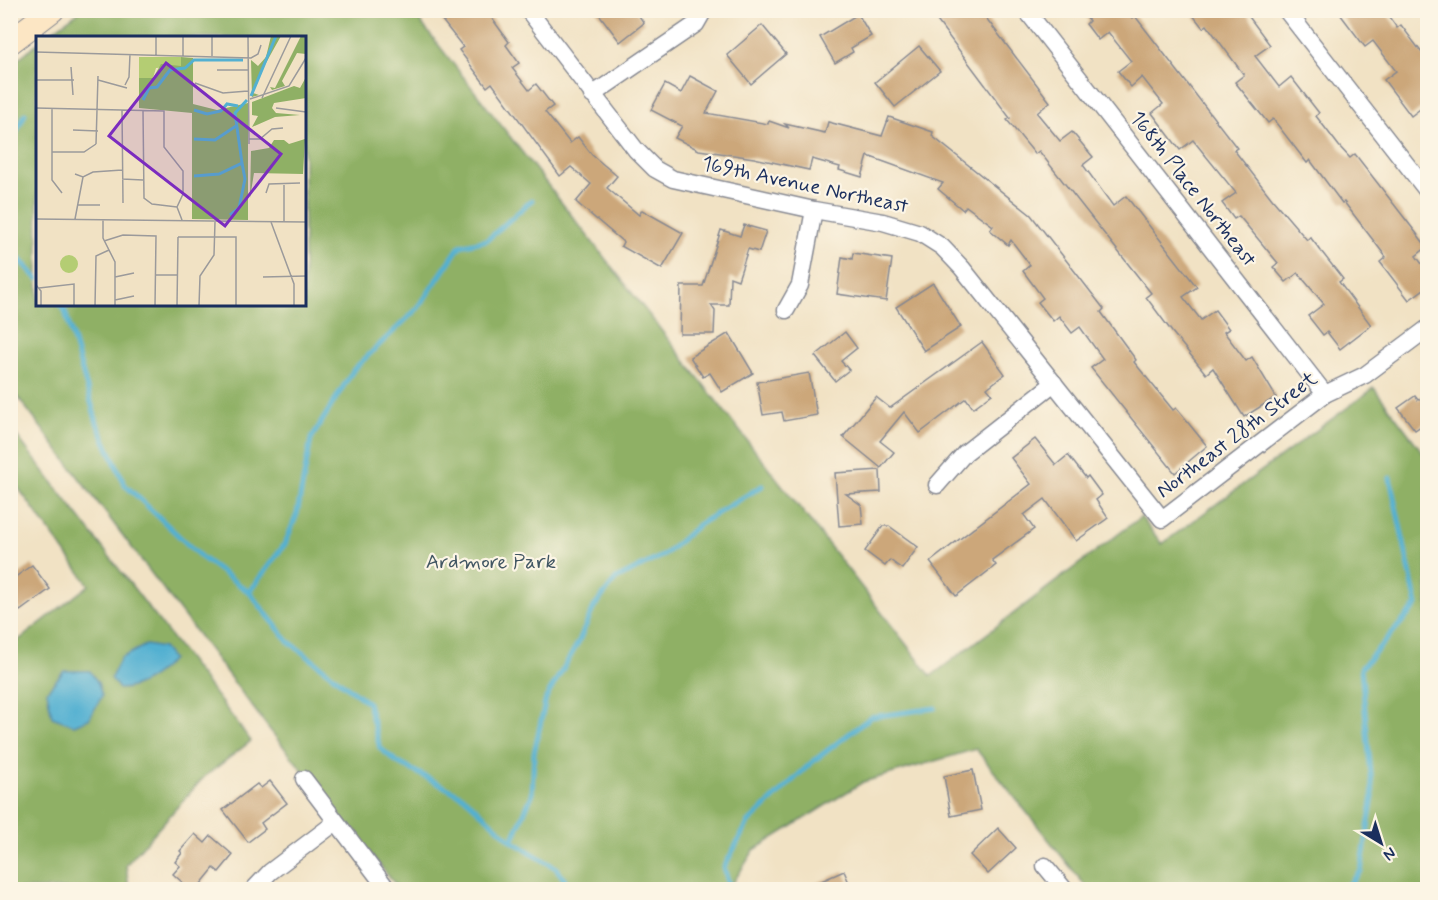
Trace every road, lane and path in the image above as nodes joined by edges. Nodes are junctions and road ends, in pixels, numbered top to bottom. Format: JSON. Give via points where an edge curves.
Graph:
{"nodes":[{"id":1,"x":52,"y":10,"type":"edge"},
{"id":2,"x":528,"y":10,"type":"edge"},
{"id":3,"x":704,"y":10,"type":"edge"},
{"id":4,"x":1026,"y":10,"type":"edge"},
{"id":5,"x":1286,"y":10,"type":"edge"},
{"id":6,"x":10,"y":42,"type":"edge"},
{"id":7,"x":592,"y":94,"type":"junction"},
{"id":8,"x":1428,"y":192,"type":"edge"},
{"id":9,"x":814,"y":210,"type":"junction"},
{"id":10,"x":786,"y":310,"type":"dead end"},
{"id":11,"x":1428,"y":327,"type":"edge"},
{"id":12,"x":1054,"y":384,"type":"junction"},
{"id":13,"x":1325,"y":394,"type":"junction"},
{"id":14,"x":937,"y":485,"type":"dead end"},
{"id":15,"x":1162,"y":519,"type":"joint"},
{"id":16,"x":304,"y":779,"type":"dead end"},
{"id":17,"x":336,"y":822,"type":"junction"},
{"id":18,"x":1045,"y":866,"type":"dead end"},
{"id":19,"x":253,"y":890,"type":"edge"},
{"id":20,"x":388,"y":890,"type":"edge"},
{"id":21,"x":1065,"y":890,"type":"edge"}],
"edges":[{"from":1,"to":6,"type":"main road"},
{"from":2,"to":7,"type":"street","name":"169th Avenue Northeast"},
{"from":3,"to":7,"type":"street","via":[[696,24]]},
{"from":4,"to":13,"type":"street","name":"168th Place Northeast"},
{"from":5,"to":8,"type":"street"},
{"from":7,"to":9,"type":"street","name":"169th Avenue Northeast","via":[[636,150],[655,169],[673,179]]},
{"from":9,"to":10,"type":"street","via":[[800,285]]},
{"from":9,"to":12,"type":"street","name":"169th Avenue Northeast","via":[[882,222],[920,233],[942,247]]},
{"from":11,"to":13,"type":"street","name":"Northeast 28th Street","via":[[1365,375]]},
{"from":12,"to":14,"type":"street","via":[[965,453]]},
{"from":12,"to":15,"type":"street","name":"169th Avenue Northeast"},
{"from":13,"to":15,"type":"street","name":"Northeast 28th Street"},
{"from":16,"to":17,"type":"street"},
{"from":17,"to":19,"type":"street","via":[[270,872]]},
{"from":17,"to":20,"type":"street"},
{"from":18,"to":21,"type":"street"}]}
